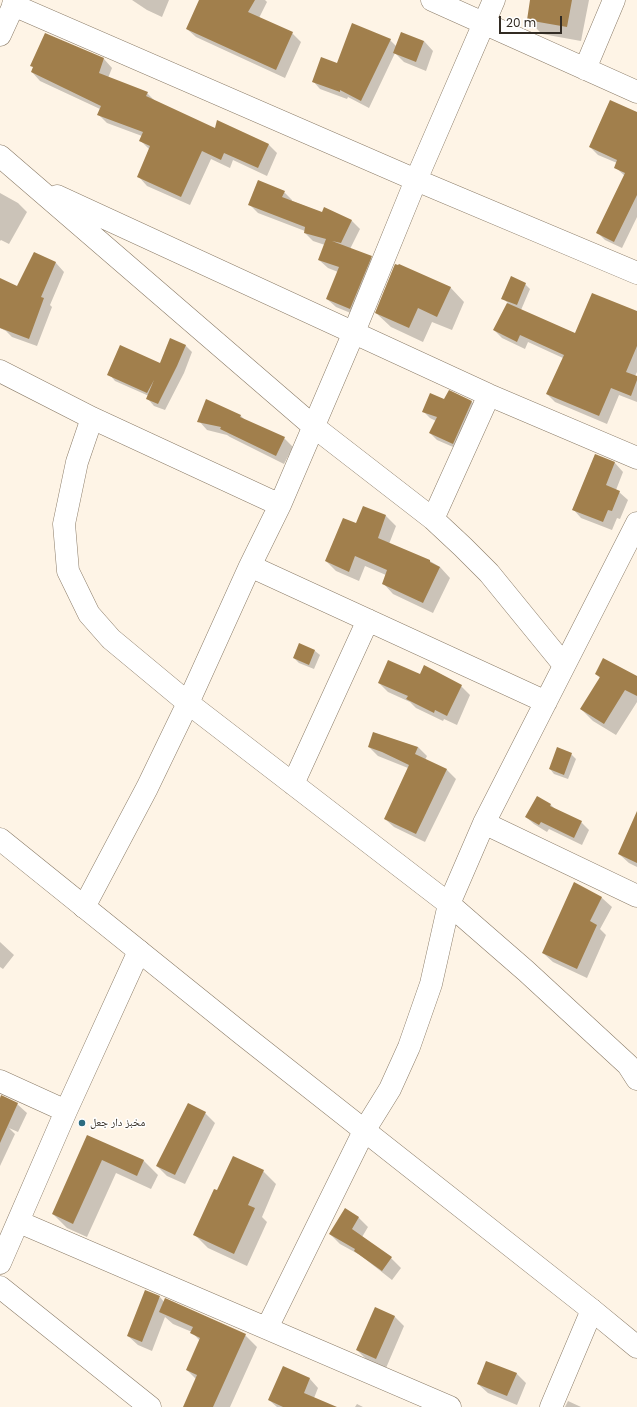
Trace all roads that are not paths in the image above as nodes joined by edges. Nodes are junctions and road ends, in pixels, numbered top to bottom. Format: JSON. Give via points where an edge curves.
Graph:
{"nodes":[{"id":1,"x":432,"y":0,"type":"edge"},
{"id":2,"x":494,"y":0,"type":"edge"},
{"id":3,"x":614,"y":0,"type":"edge"},
{"id":4,"x":15,"y":2,"type":"edge"},
{"id":5,"x":484,"y":22,"type":"junction"},
{"id":6,"x":0,"y":35,"type":"edge"},
{"id":7,"x":585,"y":69,"type":"junction"},
{"id":8,"x":637,"y":92,"type":"edge"},
{"id":9,"x":0,"y":156,"type":"edge"},
{"id":10,"x":416,"y":180,"type":"junction"},
{"id":11,"x":34,"y":186,"type":"junction"},
{"id":12,"x":637,"y":273,"type":"edge"},
{"id":13,"x":354,"y":332,"type":"junction"},
{"id":14,"x":0,"y":371,"type":"edge"},
{"id":15,"x":489,"y":395,"type":"junction"},
{"id":16,"x":92,"y":418,"type":"junction"},
{"id":17,"x":313,"y":426,"type":"junction"},
{"id":18,"x":637,"y":458,"type":"edge"},
{"id":19,"x":280,"y":505,"type":"junction"},
{"id":20,"x":432,"y":519,"type":"junction"},
{"id":21,"x":637,"y":522,"type":"edge"},
{"id":22,"x":250,"y":566,"type":"junction"},
{"id":23,"x":368,"y":620,"type":"junction"},
{"id":24,"x":564,"y":665,"type":"junction"},
{"id":25,"x":546,"y":702,"type":"junction"},
{"id":26,"x":188,"y":703,"type":"junction"},
{"id":27,"x":293,"y":784,"type":"junction"},
{"id":28,"x":484,"y":823,"type":"junction"},
{"id":29,"x":0,"y":839,"type":"edge"},
{"id":30,"x":637,"y":896,"type":"edge"},
{"id":31,"x":449,"y":904,"type":"junction"},
{"id":32,"x":84,"y":907,"type":"junction"},
{"id":33,"x":139,"y":951,"type":"junction"},
{"id":34,"x":634,"y":1065,"type":"edge"},
{"id":35,"x":0,"y":1081,"type":"edge"},
{"id":36,"x":66,"y":1111,"type":"junction"},
{"id":37,"x":364,"y":1131,"type":"junction"},
{"id":38,"x":19,"y":1222,"type":"junction"},
{"id":39,"x":0,"y":1263,"type":"edge"},
{"id":40,"x":0,"y":1287,"type":"edge"},
{"id":41,"x":592,"y":1310,"type":"junction"},
{"id":42,"x":267,"y":1328,"type":"junction"},
{"id":43,"x":637,"y":1347,"type":"edge"},
{"id":44,"x":150,"y":1407,"type":"edge"},
{"id":45,"x":450,"y":1407,"type":"edge"},
{"id":46,"x":551,"y":1407,"type":"edge"}],
"edges":[{"from":1,"to":5,"type":"main road"},
{"from":2,"to":5,"type":"main road"},
{"from":3,"to":7,"type":"main road"},
{"from":4,"to":6,"type":"main road"},
{"from":4,"to":10,"type":"main road"},
{"from":5,"to":7,"type":"main road"},
{"from":5,"to":10,"type":"main road"},
{"from":7,"to":8,"type":"main road"},
{"from":9,"to":11,"type":"main road"},
{"from":10,"to":12,"type":"main road"},
{"from":10,"to":13,"type":"main road"},
{"from":11,"to":13,"type":"main road"},
{"from":11,"to":17,"type":"main road"},
{"from":13,"to":15,"type":"main road"},
{"from":13,"to":17,"type":"main road"},
{"from":14,"to":16,"type":"main road"},
{"from":15,"to":18,"type":"main road"},
{"from":15,"to":20,"type":"main road"},
{"from":16,"to":19,"type":"main road"},
{"from":16,"to":26,"type":"main road","via":[[77,462],[64,524],[68,571],[89,614],[111,639]]},
{"from":17,"to":19,"type":"main road"},
{"from":17,"to":20,"type":"main road"},
{"from":19,"to":22,"type":"main road"},
{"from":20,"to":24,"type":"main road","via":[[488,573]]},
{"from":21,"to":24,"type":"main road"},
{"from":22,"to":23,"type":"main road"},
{"from":22,"to":26,"type":"main road"},
{"from":23,"to":25,"type":"main road"},
{"from":23,"to":27,"type":"main road"},
{"from":24,"to":25,"type":"main road"},
{"from":25,"to":28,"type":"main road"},
{"from":26,"to":27,"type":"main road"},
{"from":26,"to":32,"type":"main road","via":[[147,788]]},
{"from":27,"to":31,"type":"main road"},
{"from":28,"to":30,"type":"main road"},
{"from":28,"to":31,"type":"main road"},
{"from":29,"to":32,"type":"main road"},
{"from":31,"to":34,"type":"main road"},
{"from":31,"to":37,"type":"main road","via":[[431,984],[409,1047],[390,1089]]},
{"from":32,"to":33,"type":"main road"},
{"from":33,"to":36,"type":"main road"},
{"from":33,"to":37,"type":"main road"},
{"from":35,"to":36,"type":"main road"},
{"from":36,"to":38,"type":"main road"},
{"from":37,"to":41,"type":"main road"},
{"from":37,"to":42,"type":"main road"},
{"from":38,"to":39,"type":"main road"},
{"from":38,"to":42,"type":"main road"},
{"from":40,"to":44,"type":"main road"},
{"from":41,"to":43,"type":"main road"},
{"from":41,"to":46,"type":"main road"},
{"from":42,"to":45,"type":"main road"}]}
